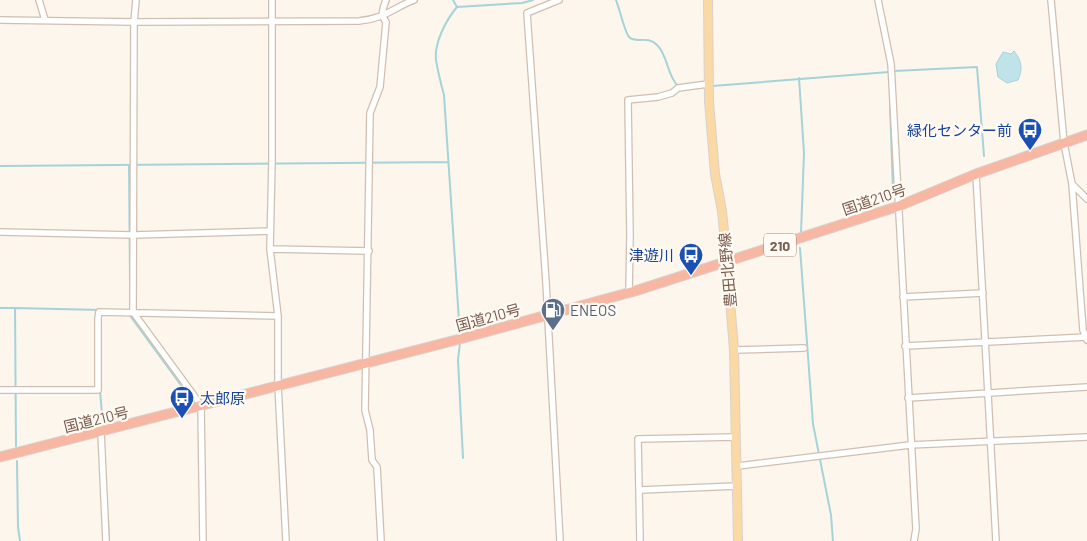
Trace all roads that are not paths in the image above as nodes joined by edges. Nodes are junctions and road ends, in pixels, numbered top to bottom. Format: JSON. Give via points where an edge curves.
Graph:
{"nodes":[{"id":1,"x":39,"y":0,"type":"edge"},
{"id":2,"x":136,"y":0,"type":"edge"},
{"id":3,"x":272,"y":0,"type":"edge"},
{"id":4,"x":386,"y":0,"type":"edge"},
{"id":5,"x":414,"y":0,"type":"edge"},
{"id":6,"x":559,"y":0,"type":"edge"},
{"id":7,"x":708,"y":0,"type":"edge"},
{"id":8,"x":878,"y":0,"type":"edge"},
{"id":9,"x":1051,"y":0,"type":"edge"},
{"id":10,"x":382,"y":17,"type":"junction"},
{"id":11,"x":0,"y":20,"type":"edge"},
{"id":12,"x":45,"y":20,"type":"junction"},
{"id":13,"x":272,"y":21,"type":"junction"},
{"id":14,"x":134,"y":22,"type":"junction"},
{"id":15,"x":708,"y":84,"type":"junction"},
{"id":16,"x":1087,"y":135,"type":"edge"},
{"id":17,"x":1064,"y":143,"type":"junction"},
{"id":18,"x":976,"y":174,"type":"junction"},
{"id":19,"x":1072,"y":184,"type":"junction"},
{"id":20,"x":1087,"y":199,"type":"edge"},
{"id":21,"x":899,"y":206,"type":"junction"},
{"id":22,"x":270,"y":231,"type":"junction"},
{"id":23,"x":0,"y":232,"type":"edge"},
{"id":24,"x":133,"y":235,"type":"junction"},
{"id":25,"x":270,"y":248,"type":"junction"},
{"id":26,"x":369,"y":251,"type":"junction"},
{"id":27,"x":727,"y":262,"type":"junction"},
{"id":28,"x":629,"y":293,"type":"junction"},
{"id":29,"x":983,"y":294,"type":"junction"},
{"id":30,"x":903,"y":297,"type":"junction"},
{"id":31,"x":133,"y":312,"type":"junction"},
{"id":32,"x":278,"y":316,"type":"junction"},
{"id":33,"x":548,"y":316,"type":"junction"},
{"id":34,"x":1087,"y":338,"type":"edge"},
{"id":35,"x":986,"y":341,"type":"junction"},
{"id":36,"x":905,"y":346,"type":"junction"},
{"id":37,"x":804,"y":348,"type":"dead end"},
{"id":38,"x":734,"y":350,"type":"junction"},
{"id":39,"x":367,"y":362,"type":"junction"},
{"id":40,"x":278,"y":385,"type":"junction"},
{"id":41,"x":1087,"y":387,"type":"edge"},
{"id":42,"x":0,"y":390,"type":"edge"},
{"id":43,"x":988,"y":393,"type":"junction"},
{"id":44,"x":908,"y":398,"type":"junction"},
{"id":45,"x":201,"y":405,"type":"junction"},
{"id":46,"x":101,"y":432,"type":"junction"},
{"id":47,"x":736,"y":437,"type":"junction"},
{"id":48,"x":1087,"y":437,"type":"edge"},
{"id":49,"x":990,"y":440,"type":"junction"},
{"id":50,"x":910,"y":445,"type":"junction"},
{"id":51,"x":0,"y":457,"type":"edge"},
{"id":52,"x":738,"y":466,"type":"junction"},
{"id":53,"x":737,"y":486,"type":"junction"},
{"id":54,"x":640,"y":490,"type":"junction"},
{"id":55,"x":106,"y":541,"type":"edge"},
{"id":56,"x":203,"y":541,"type":"edge"},
{"id":57,"x":286,"y":541,"type":"edge"},
{"id":58,"x":381,"y":541,"type":"edge"},
{"id":59,"x":560,"y":541,"type":"edge"},
{"id":60,"x":640,"y":541,"type":"edge"},
{"id":61,"x":738,"y":541,"type":"edge"},
{"id":62,"x":914,"y":541,"type":"edge"},
{"id":63,"x":996,"y":541,"type":"edge"}],
"edges":[{"from":1,"to":12,"type":"street"},
{"from":2,"to":14,"type":"street"},
{"from":3,"to":13,"type":"street"},
{"from":4,"to":10,"type":"street"},
{"from":5,"to":10,"type":"street"},
{"from":6,"to":33,"type":"street","via":[[527,13]]},
{"from":7,"to":15,"type":"main road","name":"豊田北野線"},
{"from":8,"to":21,"type":"street","via":[[891,64]]},
{"from":9,"to":17,"type":"street"},
{"from":10,"to":13,"type":"street","via":[[359,21]]},
{"from":10,"to":26,"type":"street","via":[[386,22],[380,87],[370,113]]},
{"from":11,"to":12,"type":"street"},
{"from":12,"to":14,"type":"street"},
{"from":13,"to":14,"type":"street"},
{"from":13,"to":22,"type":"street"},
{"from":14,"to":24,"type":"street"},
{"from":15,"to":27,"type":"main road","name":"豊田北野線","via":[[715,174]]},
{"from":15,"to":28,"type":"street","via":[[678,88],[658,97],[628,100]]},
{"from":16,"to":17,"type":"highway","name":"国道210号","number":"210"},
{"from":17,"to":18,"type":"highway","name":"国道210号","number":"210"},
{"from":17,"to":19,"type":"street"},
{"from":18,"to":21,"type":"highway","name":"国道210号","number":"210"},
{"from":18,"to":29,"type":"street"},
{"from":19,"to":20,"type":"street"},
{"from":19,"to":34,"type":"street","via":[[1083,330]]},
{"from":21,"to":27,"type":"highway","name":"国道210号","number":"210"},
{"from":21,"to":30,"type":"street"},
{"from":22,"to":24,"type":"street"},
{"from":22,"to":25,"type":"street"},
{"from":23,"to":24,"type":"street"},
{"from":24,"to":31,"type":"street"},
{"from":25,"to":26,"type":"street"},
{"from":25,"to":32,"type":"street"},
{"from":26,"to":39,"type":"street"},
{"from":27,"to":28,"type":"highway","name":"国道210号","number":"210"},
{"from":27,"to":38,"type":"main road","name":"豊田北野線"},
{"from":28,"to":33,"type":"highway","name":"国道210号","number":"210"},
{"from":29,"to":30,"type":"street"},
{"from":29,"to":35,"type":"street"},
{"from":30,"to":36,"type":"street"},
{"from":31,"to":32,"type":"street"},
{"from":31,"to":42,"type":"street","via":[[100,312],[98,390]]},
{"from":31,"to":45,"type":"street"},
{"from":32,"to":40,"type":"street"},
{"from":33,"to":39,"type":"highway","name":"国道210号","number":"210"},
{"from":33,"to":59,"type":"street"},
{"from":34,"to":35,"type":"street"},
{"from":35,"to":36,"type":"street"},
{"from":35,"to":43,"type":"street"},
{"from":36,"to":44,"type":"street"},
{"from":37,"to":38,"type":"street"},
{"from":38,"to":47,"type":"main road","name":"豊田北野線"},
{"from":39,"to":40,"type":"highway","name":"国道210号","number":"210"},
{"from":39,"to":58,"type":"street","via":[[365,410],[372,460],[377,467]]},
{"from":40,"to":45,"type":"highway","name":"国道210号","number":"210"},
{"from":40,"to":57,"type":"street"},
{"from":41,"to":43,"type":"street"},
{"from":43,"to":44,"type":"street"},
{"from":43,"to":49,"type":"street"},
{"from":44,"to":50,"type":"street"},
{"from":45,"to":46,"type":"highway","name":"国道210号","number":"210"},
{"from":45,"to":56,"type":"street"},
{"from":46,"to":51,"type":"highway","name":"国道210号","number":"210"},
{"from":46,"to":55,"type":"street"},
{"from":47,"to":52,"type":"main road","name":"豊田北野線"},
{"from":47,"to":54,"type":"street","via":[[638,439]]},
{"from":48,"to":49,"type":"street"},
{"from":49,"to":50,"type":"street"},
{"from":49,"to":63,"type":"street"},
{"from":50,"to":52,"type":"street"},
{"from":50,"to":62,"type":"street"},
{"from":52,"to":53,"type":"main road","name":"豊田北野線"},
{"from":53,"to":54,"type":"street"},
{"from":53,"to":61,"type":"main road","name":"豊田北野線"},
{"from":54,"to":60,"type":"street"}]}
